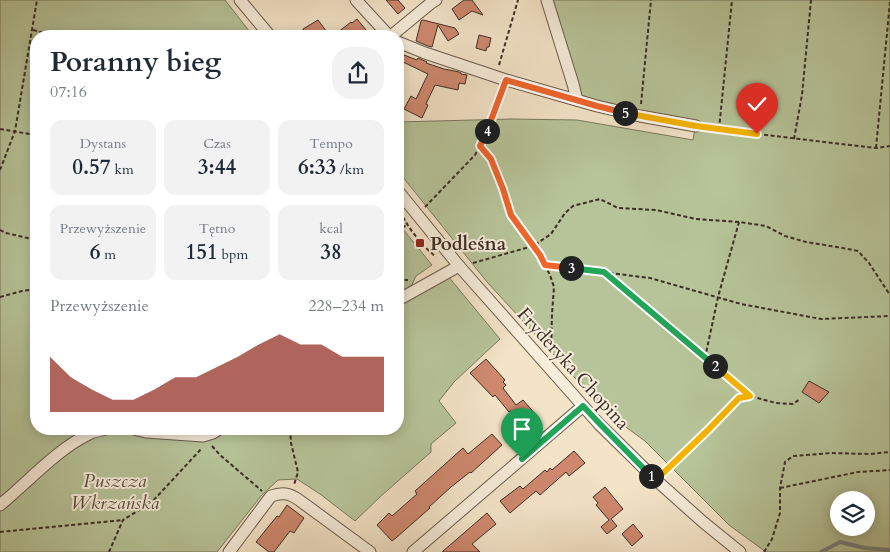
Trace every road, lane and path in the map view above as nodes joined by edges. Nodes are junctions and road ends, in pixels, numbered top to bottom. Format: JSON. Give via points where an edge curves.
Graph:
{"nodes":[{"id":1,"x":37,"y":0,"type":"edge"},
{"id":2,"x":240,"y":0,"type":"edge"},
{"id":3,"x":356,"y":0,"type":"edge"},
{"id":4,"x":436,"y":0,"type":"edge"},
{"id":5,"x":518,"y":0,"type":"edge"},
{"id":6,"x":547,"y":0,"type":"edge"},
{"id":7,"x":651,"y":0,"type":"edge"},
{"id":8,"x":732,"y":0,"type":"edge"},
{"id":9,"x":810,"y":0,"type":"edge"},
{"id":10,"x":890,"y":2,"type":"edge"},
{"id":11,"x":33,"y":30,"type":"edge"},
{"id":12,"x":265,"y":30,"type":"edge"},
{"id":13,"x":384,"y":30,"type":"edge"},
{"id":14,"x":397,"y":30,"type":"edge"},
{"id":15,"x":404,"y":44,"type":"edge"},
{"id":16,"x":30,"y":47,"type":"edge"},
{"id":17,"x":501,"y":78,"type":"junction"},
{"id":18,"x":577,"y":100,"type":"junction"},
{"id":19,"x":640,"y":116,"type":"junction"},
{"id":20,"x":696,"y":126,"type":"joint"},
{"id":21,"x":0,"y":129,"type":"edge"},
{"id":22,"x":719,"y":129,"type":"junction"},
{"id":23,"x":15,"y":131,"type":"junction"},
{"id":24,"x":30,"y":134,"type":"edge"},
{"id":25,"x":794,"y":139,"type":"junction"},
{"id":26,"x":480,"y":146,"type":"junction"},
{"id":27,"x":890,"y":146,"type":"edge"},
{"id":28,"x":876,"y":148,"type":"junction"},
{"id":29,"x":0,"y":170,"type":"edge"},
{"id":30,"x":404,"y":198,"type":"edge"},
{"id":31,"x":417,"y":214,"type":"junction"},
{"id":32,"x":739,"y":222,"type":"junction"},
{"id":33,"x":404,"y":226,"type":"edge"},
{"id":34,"x":0,"y":230,"type":"edge"},
{"id":35,"x":30,"y":239,"type":"edge"},
{"id":36,"x":534,"y":246,"type":"junction"},
{"id":37,"x":545,"y":265,"type":"junction"},
{"id":38,"x":458,"y":266,"type":"junction"},
{"id":39,"x":604,"y":272,"type":"junction"},
{"id":40,"x":30,"y":290,"type":"edge"},
{"id":41,"x":890,"y":295,"type":"edge"},
{"id":42,"x":0,"y":297,"type":"edge"},
{"id":43,"x":404,"y":297,"type":"edge"},
{"id":44,"x":718,"y":297,"type":"junction"},
{"id":45,"x":890,"y":316,"type":"edge"},
{"id":46,"x":551,"y":357,"type":"dead end"},
{"id":47,"x":705,"y":358,"type":"junction"},
{"id":48,"x":750,"y":396,"type":"junction"},
{"id":49,"x":800,"y":399,"type":"dead end"},
{"id":50,"x":583,"y":406,"type":"junction"},
{"id":51,"x":88,"y":435,"type":"edge"},
{"id":52,"x":189,"y":435,"type":"edge"},
{"id":53,"x":206,"y":435,"type":"edge"},
{"id":54,"x":290,"y":435,"type":"edge"},
{"id":55,"x":203,"y":436,"type":"junction"},
{"id":56,"x":890,"y":452,"type":"edge"},
{"id":57,"x":890,"y":470,"type":"edge"},
{"id":58,"x":656,"y":480,"type":"junction"},
{"id":59,"x":780,"y":488,"type":"junction"},
{"id":60,"x":291,"y":495,"type":"junction"},
{"id":61,"x":271,"y":496,"type":"junction"},
{"id":62,"x":0,"y":506,"type":"edge"},
{"id":63,"x":124,"y":520,"type":"junction"},
{"id":64,"x":0,"y":532,"type":"edge"},
{"id":65,"x":109,"y":552,"type":"edge"},
{"id":66,"x":229,"y":552,"type":"edge"},
{"id":67,"x":370,"y":552,"type":"edge"},
{"id":68,"x":413,"y":552,"type":"edge"},
{"id":69,"x":740,"y":552,"type":"edge"},
{"id":70,"x":764,"y":552,"type":"edge"}],
"edges":[{"from":1,"to":11,"type":"path"},
{"from":2,"to":12,"type":"street"},
{"from":3,"to":13,"type":"street"},
{"from":4,"to":14,"type":"street"},
{"from":5,"to":17,"type":"path"},
{"from":6,"to":18,"type":"street"},
{"from":7,"to":19,"type":"path"},
{"from":8,"to":22,"type":"path"},
{"from":9,"to":25,"type":"path","via":[[802,95]]},
{"from":10,"to":28,"type":"path"},
{"from":15,"to":17,"type":"street"},
{"from":16,"to":23,"type":"path"},
{"from":17,"to":18,"type":"street"},
{"from":17,"to":26,"type":"path"},
{"from":18,"to":19,"type":"street"},
{"from":19,"to":20,"type":"street"},
{"from":20,"to":22,"type":"path"},
{"from":21,"to":23,"type":"path"},
{"from":22,"to":25,"type":"path"},
{"from":23,"to":24,"type":"path"},
{"from":23,"to":29,"type":"path"},
{"from":25,"to":28,"type":"path"},
{"from":26,"to":31,"type":"path"},
{"from":26,"to":36,"type":"path","via":[[491,159],[511,215]]},
{"from":27,"to":28,"type":"path"},
{"from":30,"to":31,"type":"street","name":"Fryderyka Chopina"},
{"from":31,"to":33,"type":"path"},
{"from":31,"to":38,"type":"street","name":"Fryderyka Chopina"},
{"from":32,"to":36,"type":"path","via":[[618,208],[600,199],[573,206],[551,234]]},
{"from":32,"to":41,"type":"path","via":[[766,226],[806,242],[858,251]]},
{"from":32,"to":44,"type":"path"},
{"from":34,"to":35,"type":"path"},
{"from":36,"to":37,"type":"path"},
{"from":36,"to":38,"type":"path"},
{"from":37,"to":39,"type":"path"},
{"from":37,"to":46,"type":"path","via":[[554,287]]},
{"from":38,"to":43,"type":"street"},
{"from":38,"to":50,"type":"street","name":"Fryderyka Chopina"},
{"from":39,"to":44,"type":"path","via":[[650,278]]},
{"from":39,"to":47,"type":"path"},
{"from":40,"to":42,"type":"path"},
{"from":44,"to":45,"type":"path","via":[[821,318]]},
{"from":44,"to":47,"type":"path"},
{"from":47,"to":48,"type":"path"},
{"from":48,"to":49,"type":"path","via":[[776,403],[793,404]]},
{"from":48,"to":58,"type":"path","via":[[739,398]]},
{"from":50,"to":58,"type":"street","name":"Fryderyka Chopina"},
{"from":50,"to":68,"type":"street"},
{"from":51,"to":62,"type":"street","via":[[52,460]]},
{"from":52,"to":55,"type":"street"},
{"from":53,"to":55,"type":"street"},
{"from":54,"to":60,"type":"path","via":[[298,472]]},
{"from":55,"to":61,"type":"path","via":[[220,455]]},
{"from":55,"to":63,"type":"path","via":[[203,448],[152,502]]},
{"from":56,"to":59,"type":"path","via":[[793,456],[785,462]]},
{"from":57,"to":59,"type":"path","via":[[858,472]]},
{"from":58,"to":69,"type":"street","name":"Fryderyka Chopina"},
{"from":59,"to":70,"type":"path","via":[[780,513]]},
{"from":60,"to":61,"type":"street"},
{"from":60,"to":67,"type":"street"},
{"from":61,"to":66,"type":"street"},
{"from":63,"to":64,"type":"path"},
{"from":63,"to":65,"type":"path"}]}
